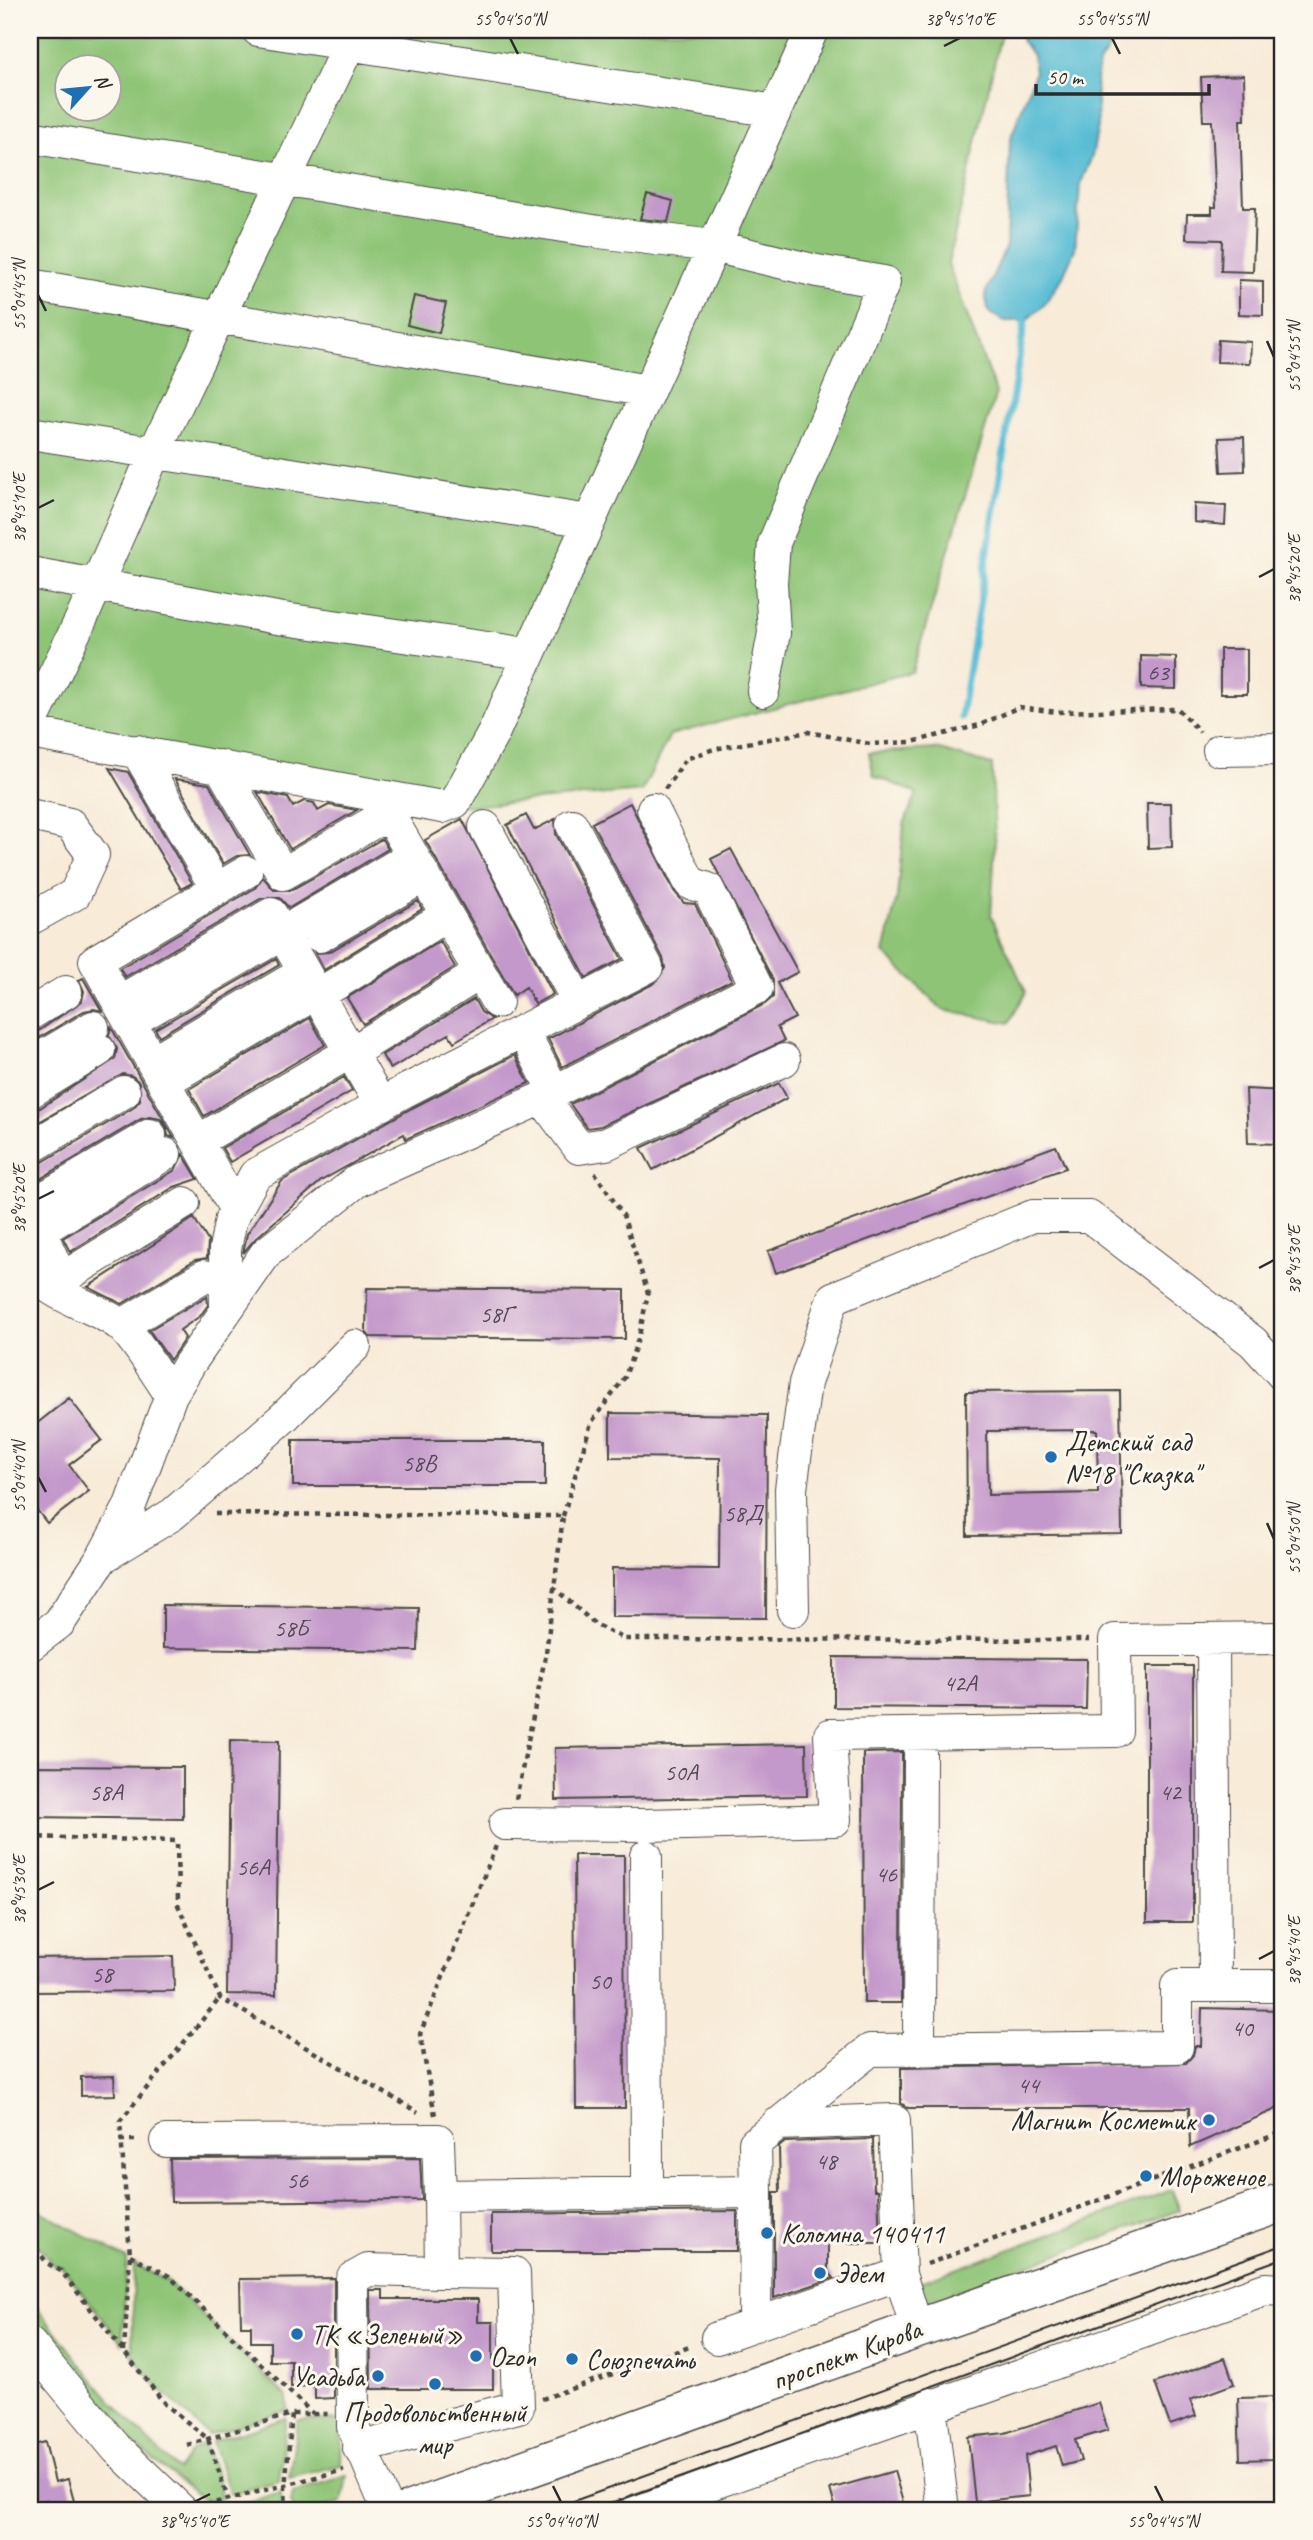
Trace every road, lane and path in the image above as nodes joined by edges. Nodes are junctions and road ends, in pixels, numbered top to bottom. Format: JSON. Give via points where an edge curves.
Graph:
{"nodes":[{"id":1,"x":258,"y":30,"type":"edge"},
{"id":2,"x":812,"y":30,"type":"edge"},
{"id":3,"x":353,"y":37,"type":"edge"},
{"id":4,"x":775,"y":111,"type":"junction"},
{"id":5,"x":30,"y":137,"type":"edge"},
{"id":6,"x":284,"y":180,"type":"junction"},
{"id":7,"x":713,"y":246,"type":"junction"},
{"id":8,"x":30,"y":285,"type":"edge"},
{"id":9,"x":219,"y":316,"type":"junction"},
{"id":10,"x":648,"y":391,"type":"junction"},
{"id":11,"x":30,"y":433,"type":"edge"},
{"id":12,"x":154,"y":454,"type":"junction"},
{"id":13,"x":589,"y":521,"type":"junction"},
{"id":14,"x":30,"y":573,"type":"edge"},
{"id":15,"x":97,"y":583,"type":"junction"},
{"id":16,"x":529,"y":654,"type":"junction"},
{"id":17,"x":763,"y":691,"type":"dead end"},
{"id":18,"x":31,"y":724,"type":"edge"},
{"id":19,"x":1283,"y":749,"type":"edge"},
{"id":20,"x":1219,"y":750,"type":"joint"},
{"id":21,"x":137,"y":751,"type":"junction"},
{"id":22,"x":219,"y":766,"type":"junction"},
{"id":23,"x":462,"y":790,"type":"junction"},
{"id":24,"x":418,"y":803,"type":"junction"},
{"id":25,"x":653,"y":809,"type":"joint"},
{"id":26,"x":30,"y":815,"type":"edge"},
{"id":27,"x":572,"y":825,"type":"dead end"},
{"id":28,"x":485,"y":827,"type":"dead end"},
{"id":29,"x":413,"y":869,"type":"junction"},
{"id":30,"x":246,"y":872,"type":"dead end"},
{"id":31,"x":208,"y":874,"type":"dead end"},
{"id":32,"x":30,"y":919,"type":"edge"},
{"id":33,"x":446,"y":928,"type":"junction"},
{"id":34,"x":320,"y":936,"type":"dead end"},
{"id":35,"x":274,"y":938,"type":"junction"},
{"id":36,"x":469,"y":980,"type":"dead end"},
{"id":37,"x":308,"y":990,"type":"junction"},
{"id":38,"x":66,"y":992,"type":"dead end"},
{"id":39,"x":353,"y":997,"type":"dead end"},
{"id":40,"x":497,"y":1002,"type":"dead end"},
{"id":41,"x":578,"y":1002,"type":"junction"},
{"id":42,"x":132,"y":1007,"type":"junction"},
{"id":43,"x":30,"y":1014,"type":"edge"},
{"id":44,"x":528,"y":1028,"type":"junction"},
{"id":45,"x":342,"y":1049,"type":"junction"},
{"id":46,"x":784,"y":1060,"type":"dead end"},
{"id":47,"x":30,"y":1064,"type":"edge"},
{"id":48,"x":165,"y":1068,"type":"junction"},
{"id":49,"x":124,"y":1092,"type":"dead end"},
{"id":50,"x":30,"y":1093,"type":"edge"},
{"id":51,"x":548,"y":1094,"type":"junction"},
{"id":52,"x":381,"y":1105,"type":"junction"},
{"id":53,"x":200,"y":1127,"type":"junction"},
{"id":54,"x":30,"y":1148,"type":"edge"},
{"id":55,"x":579,"y":1148,"type":"junction"},
{"id":56,"x":184,"y":1203,"type":"dead end"},
{"id":57,"x":30,"y":1206,"type":"edge"},
{"id":58,"x":236,"y":1210,"type":"junction"},
{"id":59,"x":204,"y":1276,"type":"dead end"},
{"id":60,"x":47,"y":1277,"type":"edge"},
{"id":61,"x":226,"y":1311,"type":"junction"},
{"id":62,"x":121,"y":1326,"type":"junction"},
{"id":63,"x":355,"y":1346,"type":"dead end"},
{"id":64,"x":1283,"y":1375,"type":"edge"},
{"id":65,"x":172,"y":1395,"type":"junction"},
{"id":66,"x":173,"y":1514,"type":"junction"},
{"id":67,"x":563,"y":1516,"type":"junction"},
{"id":68,"x":102,"y":1558,"type":"junction"},
{"id":69,"x":553,"y":1587,"type":"junction"},
{"id":70,"x":793,"y":1610,"type":"dead end"},
{"id":71,"x":1283,"y":1638,"type":"edge"},
{"id":72,"x":1213,"y":1639,"type":"junction"},
{"id":73,"x":1115,"y":1640,"type":"junction"},
{"id":74,"x":30,"y":1646,"type":"edge"},
{"id":75,"x":919,"y":1753,"type":"dead end"},
{"id":76,"x":505,"y":1824,"type":"junction"},
{"id":77,"x":30,"y":1837,"type":"edge"},
{"id":78,"x":646,"y":1856,"type":"dead end"},
{"id":79,"x":1215,"y":1986,"type":"junction"},
{"id":80,"x":1283,"y":1986,"type":"edge"},
{"id":81,"x":220,"y":1998,"type":"junction"},
{"id":82,"x":919,"y":2050,"type":"junction"},
{"id":83,"x":777,"y":2124,"type":"junction"},
{"id":84,"x":1283,"y":2132,"type":"edge"},
{"id":85,"x":166,"y":2140,"type":"dead end"},
{"id":86,"x":756,"y":2192,"type":"junction"},
{"id":87,"x":647,"y":2194,"type":"junction"},
{"id":88,"x":440,"y":2196,"type":"junction"},
{"id":89,"x":1283,"y":2202,"type":"edge"},
{"id":90,"x":30,"y":2240,"type":"edge"},
{"id":91,"x":130,"y":2255,"type":"junction"},
{"id":92,"x":441,"y":2272,"type":"junction"},
{"id":93,"x":900,"y":2274,"type":"junction"},
{"id":94,"x":1283,"y":2290,"type":"edge"},
{"id":95,"x":755,"y":2325,"type":"junction"},
{"id":96,"x":917,"y":2329,"type":"junction"},
{"id":97,"x":717,"y":2338,"type":"joint"},
{"id":98,"x":30,"y":2344,"type":"edge"},
{"id":99,"x":124,"y":2351,"type":"junction"},
{"id":100,"x":930,"y":2404,"type":"junction"},
{"id":101,"x":518,"y":2407,"type":"junction"},
{"id":102,"x":292,"y":2414,"type":"junction"},
{"id":103,"x":313,"y":2414,"type":"junction"},
{"id":104,"x":353,"y":2414,"type":"junction"},
{"id":105,"x":208,"y":2439,"type":"junction"},
{"id":106,"x":187,"y":2445,"type":"dead end"},
{"id":107,"x":359,"y":2448,"type":"junction"},
{"id":108,"x":285,"y":2487,"type":"junction"},
{"id":109,"x":181,"y":2510,"type":"edge"},
{"id":110,"x":286,"y":2510,"type":"edge"},
{"id":111,"x":388,"y":2510,"type":"edge"},
{"id":112,"x":411,"y":2510,"type":"edge"},
{"id":113,"x":637,"y":2510,"type":"edge"},
{"id":114,"x":943,"y":2510,"type":"edge"}],
"edges":[{"from":1,"to":3,"type":"street"},
{"from":2,"to":4,"type":"street"},
{"from":3,"to":4,"type":"street"},
{"from":3,"to":6,"type":"street"},
{"from":4,"to":7,"type":"street"},
{"from":5,"to":6,"type":"street"},
{"from":6,"to":7,"type":"street"},
{"from":6,"to":9,"type":"street"},
{"from":7,"to":10,"type":"street"},
{"from":7,"to":17,"type":"street","via":[[884,282],[774,543],[774,633]]},
{"from":8,"to":9,"type":"street"},
{"from":9,"to":10,"type":"street"},
{"from":9,"to":12,"type":"street"},
{"from":10,"to":13,"type":"street"},
{"from":11,"to":12,"type":"street"},
{"from":12,"to":13,"type":"street"},
{"from":12,"to":15,"type":"street"},
{"from":13,"to":16,"type":"street"},
{"from":14,"to":15,"type":"street"},
{"from":15,"to":16,"type":"street","via":[[277,618]]},
{"from":15,"to":18,"type":"street"},
{"from":16,"to":23,"type":"street"},
{"from":18,"to":21,"type":"street"},
{"from":18,"to":23,"type":"street","via":[[440,791]]},
{"from":19,"to":20,"type":"street"},
{"from":20,"to":25,"type":"path","via":[[1178,709],[1057,712],[1019,707],[980,725],[912,742],[870,744],[808,732],[714,749],[686,759]]},
{"from":21,"to":22,"type":"street"},
{"from":21,"to":31,"type":"street"},
{"from":22,"to":24,"type":"street"},
{"from":22,"to":29,"type":"street","via":[[283,874],[381,818],[395,825]]},
{"from":23,"to":24,"type":"street","via":[[455,802],[442,807]]},
{"from":24,"to":44,"type":"street","via":[[416,831]]},
{"from":25,"to":51,"type":"street","via":[[690,883],[708,889],[757,988]]},
{"from":26,"to":32,"type":"street","via":[[70,824],[93,855],[75,894]]},
{"from":27,"to":41,"type":"street","via":[[647,967]]},
{"from":28,"to":41,"type":"street"},
{"from":29,"to":33,"type":"street"},
{"from":29,"to":34,"type":"street"},
{"from":29,"to":35,"type":"street"},
{"from":30,"to":42,"type":"street","via":[[95,961]]},
{"from":33,"to":37,"type":"street"},
{"from":33,"to":39,"type":"street"},
{"from":33,"to":40,"type":"street"},
{"from":35,"to":37,"type":"street"},
{"from":35,"to":42,"type":"street"},
{"from":36,"to":45,"type":"street"},
{"from":37,"to":45,"type":"street"},
{"from":37,"to":48,"type":"street"},
{"from":38,"to":43,"type":"street"},
{"from":41,"to":44,"type":"street"},
{"from":42,"to":48,"type":"street"},
{"from":44,"to":51,"type":"street"},
{"from":44,"to":52,"type":"street"},
{"from":45,"to":52,"type":"street"},
{"from":45,"to":53,"type":"street"},
{"from":46,"to":55,"type":"street","via":[[606,1144]]},
{"from":47,"to":50,"type":"street","via":[[96,1038]]},
{"from":48,"to":53,"type":"street"},
{"from":49,"to":54,"type":"street"},
{"from":51,"to":55,"type":"street"},
{"from":51,"to":61,"type":"street","via":[[357,1181],[266,1253]]},
{"from":52,"to":58,"type":"street","via":[[255,1175]]},
{"from":53,"to":58,"type":"street"},
{"from":55,"to":67,"type":"path","via":[[623,1215],[648,1293],[625,1377],[592,1423]]},
{"from":56,"to":60,"type":"street"},
{"from":57,"to":60,"type":"street","via":[[157,1144],[48,1226],[43,1237]]},
{"from":58,"to":61,"type":"street","via":[[225,1249]]},
{"from":59,"to":62,"type":"street"},
{"from":60,"to":62,"type":"street"},
{"from":61,"to":65,"type":"street"},
{"from":62,"to":65,"type":"street"},
{"from":63,"to":66,"type":"street","via":[[284,1418]]},
{"from":64,"to":70,"type":"street","via":[[1254,1342],[1089,1216],[1032,1216],[833,1298],[806,1383],[791,1489]]},
{"from":65,"to":68,"type":"street","via":[[129,1508]]},
{"from":66,"to":67,"type":"path"},
{"from":66,"to":68,"type":"street"},
{"from":67,"to":69,"type":"path"},
{"from":68,"to":74,"type":"street","via":[[59,1623]]},
{"from":69,"to":73,"type":"path","via":[[596,1625],[625,1639]]},
{"from":69,"to":76,"type":"path","via":[[546,1653],[518,1793]]},
{"from":71,"to":72,"type":"street"},
{"from":72,"to":73,"type":"street"},
{"from":72,"to":79,"type":"street"},
{"from":73,"to":76,"type":"street","via":[[1116,1731],[830,1735],[835,1820]]},
{"from":75,"to":82,"type":"street"},
{"from":76,"to":81,"type":"path","via":[[420,2034],[437,2123]]},
{"from":77,"to":81,"type":"path","via":[[177,1841],[178,1905]]},
{"from":78,"to":87,"type":"street"},
{"from":79,"to":80,"type":"street"},
{"from":79,"to":82,"type":"street","via":[[1177,1986],[1177,2047]]},
{"from":81,"to":91,"type":"path","via":[[120,2121]]},
{"from":82,"to":83,"type":"street","via":[[870,2050]]},
{"from":83,"to":86,"type":"street","via":[[755,2143]]},
{"from":83,"to":93,"type":"street","via":[[894,2120]]},
{"from":84,"to":93,"type":"path"},
{"from":85,"to":88,"type":"street","via":[[438,2140]]},
{"from":86,"to":87,"type":"street"},
{"from":86,"to":95,"type":"street"},
{"from":87,"to":88,"type":"street"},
{"from":88,"to":92,"type":"street"},
{"from":89,"to":96,"type":"main road","name":"проспект Кирова"},
{"from":90,"to":99,"type":"path"},
{"from":91,"to":99,"type":"path"},
{"from":91,"to":103,"type":"path","via":[[169,2276]]},
{"from":92,"to":101,"type":"street","via":[[514,2273]]},
{"from":92,"to":104,"type":"street","via":[[368,2270],[352,2279]]},
{"from":93,"to":95,"type":"street"},
{"from":93,"to":96,"type":"street"},
{"from":94,"to":100,"type":"street","via":[[1265,2289]]},
{"from":95,"to":97,"type":"street"},
{"from":96,"to":112,"type":"main road","name":"проспект Кирова"},
{"from":97,"to":101,"type":"path"},
{"from":98,"to":109,"type":"street","via":[[117,2449]]},
{"from":99,"to":105,"type":"path","via":[[165,2404]]},
{"from":100,"to":113,"type":"street"},
{"from":100,"to":114,"type":"street"},
{"from":101,"to":107,"type":"street"},
{"from":102,"to":103,"type":"path"},
{"from":102,"to":105,"type":"path"},
{"from":102,"to":108,"type":"path"},
{"from":103,"to":104,"type":"path"},
{"from":104,"to":107,"type":"street"},
{"from":105,"to":106,"type":"path"},
{"from":105,"to":108,"type":"path","via":[[228,2499]]},
{"from":107,"to":108,"type":"path","via":[[346,2470]]},
{"from":107,"to":111,"type":"street"},
{"from":108,"to":110,"type":"path"}]}
